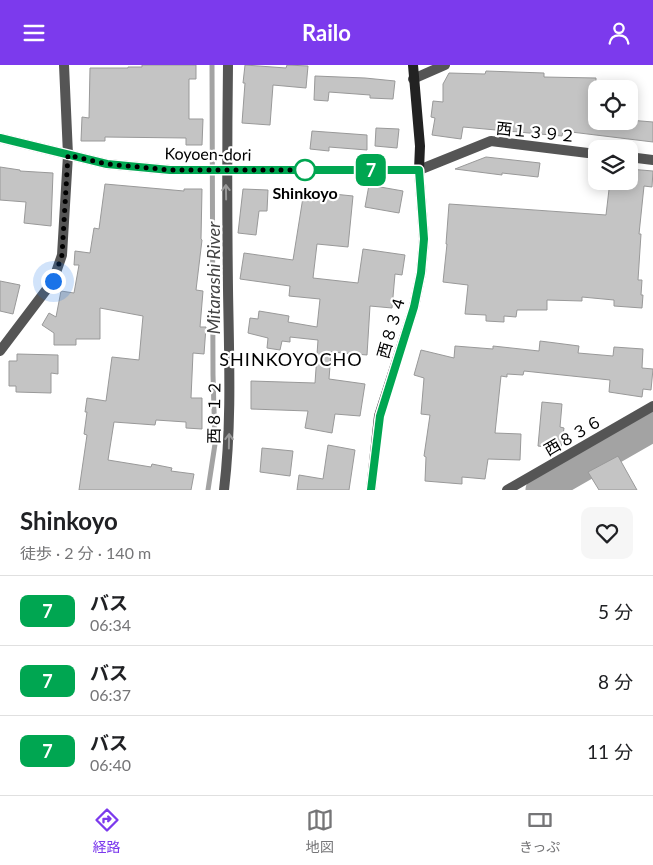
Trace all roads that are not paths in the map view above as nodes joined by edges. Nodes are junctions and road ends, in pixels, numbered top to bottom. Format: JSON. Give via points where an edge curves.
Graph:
{"nodes":[{"id":1,"x":64,"y":65,"type":"edge"},
{"id":2,"x":228,"y":65,"type":"edge"},
{"id":3,"x":413,"y":65,"type":"edge"},
{"id":4,"x":445,"y":65,"type":"edge"},
{"id":5,"x":413,"y":79,"type":"junction"},
{"id":6,"x":0,"y":138,"type":"edge"},
{"id":7,"x":588,"y":153,"type":"edge"},
{"id":8,"x":68,"y":155,"type":"junction"},
{"id":9,"x":638,"y":158,"type":"edge"},
{"id":10,"x":653,"y":160,"type":"edge"},
{"id":11,"x":226,"y":170,"type":"junction"},
{"id":12,"x":419,"y":170,"type":"junction"},
{"id":13,"x":0,"y":351,"type":"edge"},
{"id":14,"x":653,"y":406,"type":"edge"},
{"id":15,"x":224,"y":490,"type":"edge"},
{"id":16,"x":371,"y":490,"type":"edge"},
{"id":17,"x":508,"y":490,"type":"edge"}],
"edges":[{"from":1,"to":8,"type":"street"},
{"from":2,"to":11,"type":"street","name":"西８１２"},
{"from":3,"to":5,"type":"street","name":"西８３４"},
{"from":4,"to":5,"type":"street"},
{"from":5,"to":12,"type":"street","name":"西８３４","via":[[420,146]]},
{"from":6,"to":8,"type":"street","name":"Koyoen-dori"},
{"from":7,"to":12,"type":"street","name":"西１３９２","via":[[491,141]]},
{"from":8,"to":11,"type":"street","name":"Koyoen-dori","via":[[107,164],[170,170]]},
{"from":8,"to":13,"type":"street","via":[[62,255],[53,281]]},
{"from":9,"to":10,"type":"street"},
{"from":11,"to":12,"type":"street","name":"Koyoen-dori"},
{"from":15,"to":11,"type":"street","name":"西８１２","one_way":true,"via":[[230,396]]},
{"from":12,"to":16,"type":"street","name":"西８３４","via":[[424,239],[421,273],[414,307],[380,416]]},
{"from":14,"to":17,"type":"street","name":"西８３６"}]}
